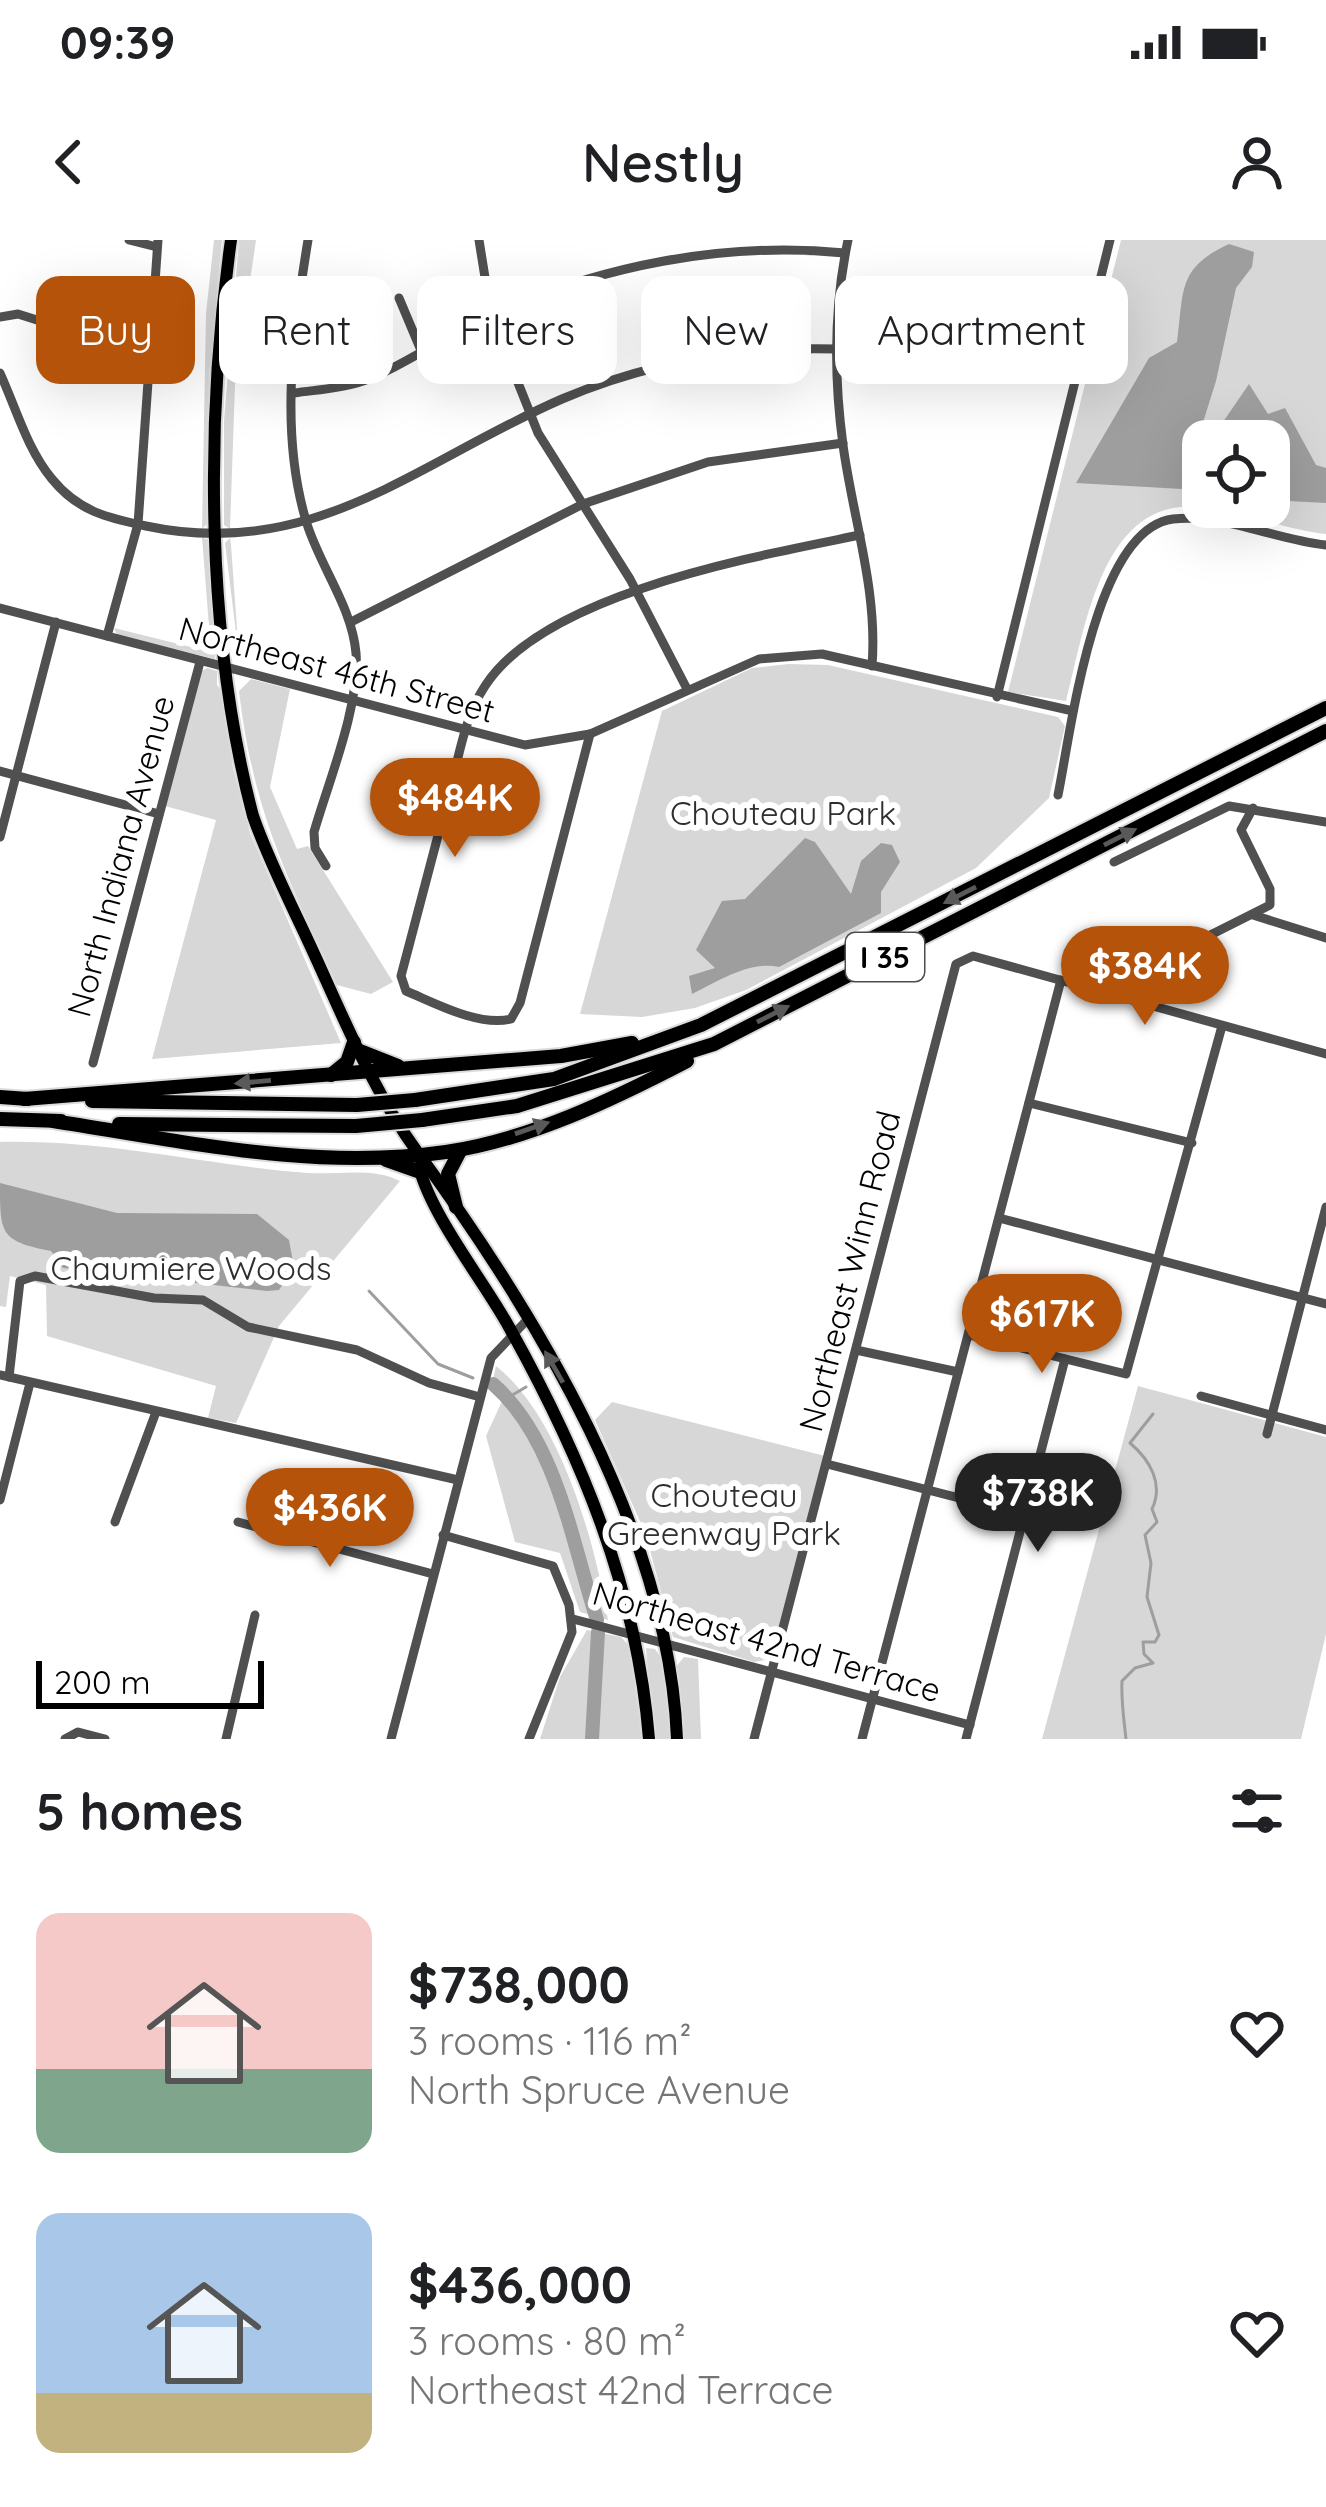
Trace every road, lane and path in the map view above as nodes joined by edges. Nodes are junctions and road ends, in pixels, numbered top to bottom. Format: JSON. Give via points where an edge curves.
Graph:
{"nodes":[{"id":1,"x":129,"y":240,"type":"edge"},
{"id":2,"x":231,"y":240,"type":"edge"},
{"id":3,"x":308,"y":240,"type":"edge"},
{"id":4,"x":479,"y":240,"type":"edge"},
{"id":5,"x":848,"y":240,"type":"edge"},
{"id":6,"x":1110,"y":240,"type":"edge"},
{"id":7,"x":157,"y":244,"type":"edge"},
{"id":8,"x":845,"y":253,"type":"junction"},
{"id":9,"x":155,"y":276,"type":"edge"},
{"id":10,"x":485,"y":276,"type":"edge"},
{"id":11,"x":604,"y":276,"type":"edge"},
{"id":12,"x":843,"y":276,"type":"edge"},
{"id":13,"x":399,"y":298,"type":"dead end"},
{"id":14,"x":0,"y":317,"type":"edge"},
{"id":15,"x":36,"y":320,"type":"edge"},
{"id":16,"x":417,"y":341,"type":"edge"},
{"id":17,"x":835,"y":349,"type":"edge"},
{"id":18,"x":417,"y":350,"type":"edge"},
{"id":19,"x":0,"y":373,"type":"edge"},
{"id":20,"x":147,"y":384,"type":"edge"},
{"id":21,"x":518,"y":384,"type":"edge"},
{"id":22,"x":839,"y":384,"type":"edge"},
{"id":23,"x":294,"y":393,"type":"junction"},
{"id":24,"x":530,"y":414,"type":"junction"},
{"id":25,"x":842,"y":443,"type":"junction"},
{"id":26,"x":583,"y":504,"type":"junction"},
{"id":27,"x":307,"y":523,"type":"junction"},
{"id":28,"x":138,"y":524,"type":"junction"},
{"id":29,"x":217,"y":535,"type":"junction"},
{"id":30,"x":860,"y":536,"type":"junction"},
{"id":31,"x":1326,"y":544,"type":"edge"},
{"id":32,"x":636,"y":590,"type":"junction"},
{"id":33,"x":0,"y":608,"type":"edge"},
{"id":34,"x":56,"y":622,"type":"junction"},
{"id":35,"x":351,"y":622,"type":"junction"},
{"id":36,"x":107,"y":635,"type":"junction"},
{"id":37,"x":200,"y":662,"type":"junction"},
{"id":38,"x":872,"y":666,"type":"junction"},
{"id":39,"x":229,"y":670,"type":"junction"},
{"id":40,"x":686,"y":687,"type":"junction"},
{"id":41,"x":997,"y":698,"type":"junction"},
{"id":42,"x":352,"y":700,"type":"junction"},
{"id":43,"x":1326,"y":708,"type":"edge"},
{"id":44,"x":1073,"y":711,"type":"junction"},
{"id":45,"x":1326,"y":731,"type":"edge"},
{"id":46,"x":465,"y":732,"type":"junction"},
{"id":47,"x":590,"y":734,"type":"junction"},
{"id":48,"x":0,"y":772,"type":"edge"},
{"id":49,"x":16,"y":776,"type":"junction"},
{"id":50,"x":1058,"y":794,"type":"dead end"},
{"id":51,"x":1253,"y":808,"type":"junction"},
{"id":52,"x":159,"y":814,"type":"junction"},
{"id":53,"x":1326,"y":822,"type":"edge"},
{"id":54,"x":0,"y":837,"type":"edge"},
{"id":55,"x":1114,"y":862,"type":"dead end"},
{"id":56,"x":326,"y":866,"type":"dead end"},
{"id":57,"x":1252,"y":915,"type":"junction"},
{"id":58,"x":1326,"y":938,"type":"edge"},
{"id":59,"x":1060,"y":980,"type":"junction"},
{"id":60,"x":1099,"y":991,"type":"junction"},
{"id":61,"x":701,"y":1025,"type":"junction"},
{"id":62,"x":1222,"y":1026,"type":"junction"},
{"id":63,"x":714,"y":1044,"type":"junction"},
{"id":64,"x":357,"y":1046,"type":"junction"},
{"id":65,"x":1326,"y":1054,"type":"edge"},
{"id":66,"x":93,"y":1064,"type":"dead end"},
{"id":67,"x":403,"y":1067,"type":"junction"},
{"id":68,"x":370,"y":1072,"type":"junction"},
{"id":69,"x":328,"y":1076,"type":"junction"},
{"id":70,"x":0,"y":1097,"type":"edge"},
{"id":71,"x":24,"y":1099,"type":"junction"},
{"id":72,"x":1029,"y":1103,"type":"junction"},
{"id":73,"x":0,"y":1119,"type":"edge"},
{"id":74,"x":53,"y":1121,"type":"junction"},
{"id":75,"x":1192,"y":1143,"type":"junction"},
{"id":76,"x":462,"y":1148,"type":"junction"},
{"id":77,"x":419,"y":1154,"type":"junction"},
{"id":78,"x":375,"y":1158,"type":"junction"},
{"id":79,"x":420,"y":1172,"type":"junction"},
{"id":80,"x":456,"y":1207,"type":"junction"},
{"id":81,"x":1326,"y":1207,"type":"edge"},
{"id":82,"x":999,"y":1218,"type":"junction"},
{"id":83,"x":1161,"y":1262,"type":"junction"},
{"id":84,"x":1303,"y":1298,"type":"junction"},
{"id":85,"x":1326,"y":1304,"type":"edge"},
{"id":86,"x":527,"y":1320,"type":"junction"},
{"id":87,"x":512,"y":1331,"type":"junction"},
{"id":88,"x":969,"y":1334,"type":"junction"},
{"id":89,"x":856,"y":1350,"type":"junction"},
{"id":90,"x":1065,"y":1359,"type":"junction"},
{"id":91,"x":958,"y":1372,"type":"junction"},
{"id":92,"x":4,"y":1376,"type":"edge"},
{"id":93,"x":30,"y":1383,"type":"junction"},
{"id":94,"x":1201,"y":1396,"type":"dead end"},
{"id":95,"x":480,"y":1397,"type":"junction"},
{"id":96,"x":548,"y":1399,"type":"junction"},
{"id":97,"x":156,"y":1412,"type":"junction"},
{"id":98,"x":581,"y":1414,"type":"junction"},
{"id":99,"x":1273,"y":1415,"type":"junction"},
{"id":100,"x":1326,"y":1430,"type":"edge"},
{"id":101,"x":1267,"y":1434,"type":"dead end"},
{"id":102,"x":827,"y":1464,"type":"junction"},
{"id":103,"x":458,"y":1480,"type":"junction"},
{"id":104,"x":928,"y":1490,"type":"junction"},
{"id":105,"x":0,"y":1501,"type":"edge"},
{"id":106,"x":1025,"y":1515,"type":"junction"},
{"id":107,"x":116,"y":1522,"type":"dead end"},
{"id":108,"x":238,"y":1522,"type":"dead end"},
{"id":109,"x":443,"y":1534,"type":"junction"},
{"id":110,"x":433,"y":1574,"type":"junction"},
{"id":111,"x":255,"y":1615,"type":"dead end"},
{"id":112,"x":572,"y":1618,"type":"junction"},
{"id":113,"x":635,"y":1635,"type":"junction"},
{"id":114,"x":665,"y":1646,"type":"junction"},
{"id":115,"x":771,"y":1674,"type":"junction"},
{"id":116,"x":872,"y":1700,"type":"junction"},
{"id":117,"x":970,"y":1725,"type":"junction"},
{"id":118,"x":100,"y":1737,"type":"edge"},
{"id":119,"x":65,"y":1739,"type":"edge"},
{"id":120,"x":226,"y":1739,"type":"edge"},
{"id":121,"x":392,"y":1739,"type":"edge"},
{"id":122,"x":529,"y":1739,"type":"edge"},
{"id":123,"x":649,"y":1739,"type":"edge"},
{"id":124,"x":677,"y":1739,"type":"edge"},
{"id":125,"x":754,"y":1739,"type":"edge"},
{"id":126,"x":862,"y":1739,"type":"edge"},
{"id":127,"x":966,"y":1739,"type":"edge"}],
"edges":[{"from":1,"to":7,"type":"street"},
{"from":2,"to":29,"type":"main road"},
{"from":3,"to":23,"type":"street"},
{"from":4,"to":10,"type":"street"},
{"from":5,"to":8,"type":"street"},
{"from":6,"to":41,"type":"street"},
{"from":7,"to":9,"type":"street"},
{"from":8,"to":11,"type":"street","via":[[719,250]]},
{"from":8,"to":12,"type":"street"},
{"from":13,"to":16,"type":"street"},
{"from":14,"to":15,"type":"street"},
{"from":17,"to":24,"type":"street","via":[[691,360]]},
{"from":18,"to":23,"type":"street","via":[[358,382]]},
{"from":19,"to":28,"type":"street","via":[[53,480],[92,513]]},
{"from":20,"to":28,"type":"street"},
{"from":21,"to":24,"type":"street"},
{"from":22,"to":25,"type":"street"},
{"from":23,"to":27,"type":"street","via":[[291,433]]},
{"from":24,"to":26,"type":"street"},
{"from":24,"to":27,"type":"street","via":[[360,505]]},
{"from":25,"to":26,"type":"street","via":[[708,462]]},
{"from":25,"to":30,"type":"street"},
{"from":26,"to":32,"type":"street"},
{"from":26,"to":35,"type":"street"},
{"from":27,"to":29,"type":"street"},
{"from":27,"to":35,"type":"street"},
{"from":28,"to":29,"type":"street"},
{"from":28,"to":36,"type":"street"},
{"from":29,"to":39,"type":"main road"},
{"from":30,"to":32,"type":"street"},
{"from":30,"to":38,"type":"street"},
{"from":31,"to":44,"type":"street","via":[[1193,519],[1148,528],[1125,554],[1099,609]]},
{"from":32,"to":40,"type":"street"},
{"from":32,"to":46,"type":"street","via":[[516,653],[485,686]]},
{"from":33,"to":34,"type":"street","name":"Northeast 46th Street"},
{"from":34,"to":36,"type":"street","name":"Northeast 46th Street"},
{"from":34,"to":49,"type":"street"},
{"from":35,"to":42,"type":"street"},
{"from":36,"to":37,"type":"street","name":"Northeast 46th Street"},
{"from":37,"to":39,"type":"street","name":"Northeast 46th Street"},
{"from":37,"to":52,"type":"street","name":"North Indiana Avenue"},
{"from":38,"to":40,"type":"street","name":"Northeast 46th Street","via":[[822,655],[759,659]]},
{"from":38,"to":41,"type":"street","name":"Northeast 46th Street"},
{"from":39,"to":42,"type":"street","name":"Northeast 46th Street"},
{"from":39,"to":64,"type":"main road","via":[[253,816]]},
{"from":40,"to":47,"type":"street","name":"Northeast 46th Street"},
{"from":41,"to":44,"type":"street","name":"Northeast 46th Street"},
{"from":42,"to":46,"type":"street","name":"Northeast 46th Street"},
{"from":42,"to":56,"type":"street","via":[[314,832]]},
{"from":43,"to":61,"type":"highway","number":"I 35","one_way":true},
{"from":44,"to":50,"type":"street"},
{"from":63,"to":45,"type":"highway","number":"I 35","one_way":true},
{"from":46,"to":47,"type":"street","name":"Northeast 46th Street","via":[[525,745]]},
{"from":46,"to":47,"type":"street","via":[[400,980],[406,991],[500,1022],[520,1003]]},
{"from":48,"to":49,"type":"street"},
{"from":49,"to":52,"type":"street"},
{"from":49,"to":54,"type":"street"},
{"from":51,"to":53,"type":"street"},
{"from":51,"to":55,"type":"street","via":[[1229,806]]},
{"from":51,"to":57,"type":"street","via":[[1241,830],[1271,894]]},
{"from":52,"to":66,"type":"street","name":"North Indiana Avenue"},
{"from":57,"to":58,"type":"street"},
{"from":57,"to":60,"type":"street"},
{"from":59,"to":60,"type":"street"},
{"from":59,"to":72,"type":"street"},
{"from":59,"to":89,"type":"street","name":"Northeast Winn Road","via":[[973,956],[956,964]]},
{"from":60,"to":62,"type":"street"},
{"from":61,"to":67,"type":"highway","via":[[581,1054]]},
{"from":61,"to":71,"type":"highway","number":"I 35","bridge":true,"via":[[554,1079],[416,1100]]},
{"from":62,"to":65,"type":"street"},
{"from":62,"to":75,"type":"street"},
{"from":63,"to":74,"type":"highway","number":"I 35","bridge":true,"via":[[517,1106],[422,1120]]},
{"from":76,"to":63,"type":"highway","one_way":true,"via":[[583,1108]]},
{"from":64,"to":67,"type":"highway"},
{"from":64,"to":68,"type":"main road"},
{"from":64,"to":69,"type":"highway"},
{"from":67,"to":68,"type":"highway"},
{"from":68,"to":69,"type":"highway"},
{"from":68,"to":77,"type":"main road"},
{"from":69,"to":71,"type":"highway","one_way":true},
{"from":70,"to":71,"type":"highway","number":"I 35"},
{"from":72,"to":75,"type":"street"},
{"from":72,"to":82,"type":"street"},
{"from":73,"to":74,"type":"highway","number":"I 35"},
{"from":74,"to":78,"type":"highway","via":[[273,1155]]},
{"from":75,"to":83,"type":"street"},
{"from":76,"to":77,"type":"highway"},
{"from":76,"to":80,"type":"highway","via":[[448,1174]]},
{"from":77,"to":78,"type":"highway"},
{"from":77,"to":79,"type":"main road"},
{"from":77,"to":80,"type":"main road"},
{"from":78,"to":79,"type":"highway"},
{"from":79,"to":87,"type":"main road"},
{"from":80,"to":86,"type":"main road"},
{"from":81,"to":84,"type":"street"},
{"from":82,"to":83,"type":"street"},
{"from":82,"to":88,"type":"street"},
{"from":83,"to":84,"type":"street"},
{"from":83,"to":90,"type":"street","via":[[1126,1374]]},
{"from":84,"to":85,"type":"street"},
{"from":84,"to":99,"type":"street"},
{"from":86,"to":87,"type":"street"},
{"from":98,"to":86,"type":"main road","one_way":true},
{"from":87,"to":95,"type":"street","via":[[491,1358]]},
{"from":87,"to":96,"type":"main road"},
{"from":88,"to":90,"type":"street"},
{"from":88,"to":91,"type":"street"},
{"from":89,"to":91,"type":"street"},
{"from":89,"to":102,"type":"street","name":"Northeast Winn Road"},
{"from":90,"to":106,"type":"street"},
{"from":91,"to":104,"type":"street"},
{"from":92,"to":93,"type":"street"},
{"from":92,"to":95,"type":"street","via":[[20,1281],[30,1276],[203,1300],[248,1327],[357,1350]]},
{"from":93,"to":97,"type":"street"},
{"from":93,"to":105,"type":"street"},
{"from":94,"to":99,"type":"street"},
{"from":95,"to":103,"type":"street"},
{"from":96,"to":98,"type":"main road"},
{"from":96,"to":113,"type":"main road","via":[[596,1502]]},
{"from":97,"to":103,"type":"street"},
{"from":97,"to":107,"type":"street"},
{"from":98,"to":114,"type":"main road"},
{"from":99,"to":100,"type":"street"},
{"from":99,"to":101,"type":"street"},
{"from":102,"to":104,"type":"street"},
{"from":102,"to":115,"type":"street","name":"Northeast Winn Road"},
{"from":103,"to":109,"type":"street"},
{"from":104,"to":106,"type":"street"},
{"from":104,"to":116,"type":"street"},
{"from":106,"to":117,"type":"street"},
{"from":108,"to":110,"type":"street"},
{"from":109,"to":110,"type":"street"},
{"from":109,"to":112,"type":"street","name":"Northeast 42nd Terrace","via":[[553,1566]]},
{"from":110,"to":121,"type":"street"},
{"from":111,"to":120,"type":"street"},
{"from":112,"to":113,"type":"street","name":"Northeast 42nd Terrace"},
{"from":112,"to":122,"type":"street"},
{"from":113,"to":114,"type":"street","name":"Northeast 42nd Terrace"},
{"from":113,"to":123,"type":"main road"},
{"from":114,"to":115,"type":"street","name":"Northeast 42nd Terrace"},
{"from":114,"to":124,"type":"main road"},
{"from":115,"to":116,"type":"street","name":"Northeast 42nd Terrace"},
{"from":115,"to":125,"type":"street","name":"Northeast Winn Road"},
{"from":116,"to":117,"type":"street","name":"Northeast 42nd Terrace"},
{"from":116,"to":126,"type":"street"},
{"from":117,"to":127,"type":"street"},
{"from":118,"to":119,"type":"street","via":[[78,1732]]}]}
